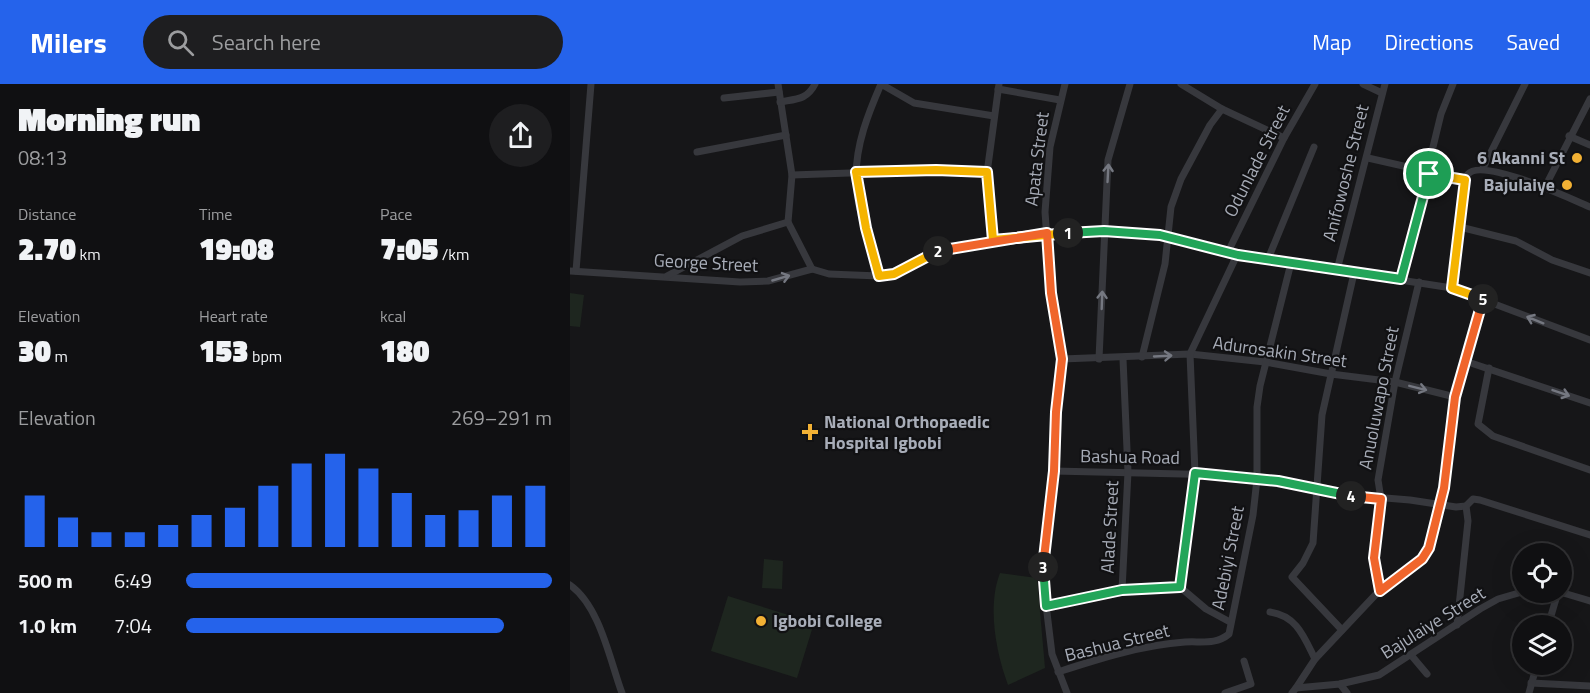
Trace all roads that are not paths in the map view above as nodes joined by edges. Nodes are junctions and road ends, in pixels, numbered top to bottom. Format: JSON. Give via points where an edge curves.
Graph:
{"nodes":[{"id":1,"x":591,"y":84,"type":"edge"},
{"id":2,"x":814,"y":84,"type":"edge"},
{"id":3,"x":881,"y":84,"type":"edge"},
{"id":4,"x":1065,"y":84,"type":"edge"},
{"id":5,"x":1130,"y":84,"type":"edge"},
{"id":6,"x":1181,"y":84,"type":"edge"},
{"id":7,"x":1315,"y":84,"type":"edge"},
{"id":8,"x":1363,"y":84,"type":"edge"},
{"id":9,"x":1384,"y":84,"type":"edge"},
{"id":10,"x":1453,"y":84,"type":"edge"},
{"id":11,"x":1525,"y":84,"type":"edge"},
{"id":12,"x":999,"y":87,"type":"edge"},
{"id":13,"x":778,"y":88,"type":"edge"},
{"id":14,"x":1382,"y":93,"type":"junction"},
{"id":15,"x":724,"y":98,"type":"dead end"},
{"id":16,"x":1590,"y":99,"type":"edge"},
{"id":17,"x":1060,"y":100,"type":"junction"},
{"id":18,"x":780,"y":102,"type":"junction"},
{"id":19,"x":1222,"y":109,"type":"junction"},
{"id":20,"x":994,"y":116,"type":"junction"},
{"id":21,"x":786,"y":135,"type":"junction"},
{"id":22,"x":1569,"y":136,"type":"junction"},
{"id":23,"x":1284,"y":138,"type":"junction"},
{"id":24,"x":1590,"y":145,"type":"edge"},
{"id":25,"x":1314,"y":147,"type":"dead end"},
{"id":26,"x":697,"y":152,"type":"dead end"},
{"id":27,"x":1368,"y":158,"type":"junction"},
{"id":28,"x":1483,"y":168,"type":"junction"},
{"id":29,"x":856,"y":172,"type":"junction"},
{"id":30,"x":987,"y":172,"type":"junction"},
{"id":31,"x":1429,"y":174,"type":"junction"},
{"id":32,"x":792,"y":175,"type":"junction"},
{"id":33,"x":1465,"y":180,"type":"junction"},
{"id":34,"x":1545,"y":187,"type":"junction"},
{"id":35,"x":1590,"y":207,"type":"edge"},
{"id":36,"x":788,"y":222,"type":"junction"},
{"id":37,"x":1460,"y":227,"type":"junction"},
{"id":38,"x":1104,"y":231,"type":"junction"},
{"id":39,"x":1047,"y":233,"type":"junction"},
{"id":40,"x":1167,"y":236,"type":"junction"},
{"id":41,"x":993,"y":240,"type":"junction"},
{"id":42,"x":1227,"y":252,"type":"junction"},
{"id":43,"x":1238,"y":255,"type":"junction"},
{"id":44,"x":1268,"y":259,"type":"junction"},
{"id":45,"x":1291,"y":263,"type":"junction"},
{"id":46,"x":812,"y":269,"type":"junction"},
{"id":47,"x":1337,"y":270,"type":"junction"},
{"id":48,"x":573,"y":271,"type":"edge"},
{"id":49,"x":1354,"y":273,"type":"junction"},
{"id":50,"x":1590,"y":273,"type":"edge"},
{"id":51,"x":667,"y":276,"type":"junction"},
{"id":52,"x":879,"y":276,"type":"junction"},
{"id":53,"x":1401,"y":279,"type":"junction"},
{"id":54,"x":1419,"y":282,"type":"junction"},
{"id":55,"x":1452,"y":288,"type":"junction"},
{"id":56,"x":1483,"y":299,"type":"junction"},
{"id":57,"x":1590,"y":340,"type":"edge"},
{"id":58,"x":1190,"y":354,"type":"junction"},
{"id":59,"x":1142,"y":357,"type":"junction"},
{"id":60,"x":1062,"y":359,"type":"junction"},
{"id":61,"x":1099,"y":359,"type":"junction"},
{"id":62,"x":1123,"y":359,"type":"junction"},
{"id":63,"x":1466,"y":361,"type":"junction"},
{"id":64,"x":1265,"y":362,"type":"junction"},
{"id":65,"x":1489,"y":368,"type":"junction"},
{"id":66,"x":1331,"y":375,"type":"junction"},
{"id":67,"x":1395,"y":382,"type":"junction"},
{"id":68,"x":1455,"y":397,"type":"junction"},
{"id":69,"x":1590,"y":404,"type":"edge"},
{"id":70,"x":1590,"y":470,"type":"edge"},
{"id":71,"x":1054,"y":471,"type":"junction"},
{"id":72,"x":1128,"y":472,"type":"junction"},
{"id":73,"x":1195,"y":473,"type":"junction"},
{"id":74,"x":1257,"y":479,"type":"junction"},
{"id":75,"x":1318,"y":490,"type":"junction"},
{"id":76,"x":1381,"y":499,"type":"junction"},
{"id":77,"x":1439,"y":504,"type":"junction"},
{"id":78,"x":1466,"y":506,"type":"junction"},
{"id":79,"x":1590,"y":535,"type":"edge"},
{"id":80,"x":570,"y":585,"type":"edge"},
{"id":81,"x":1180,"y":587,"type":"junction"},
{"id":82,"x":1122,"y":590,"type":"junction"},
{"id":83,"x":1380,"y":591,"type":"junction"},
{"id":84,"x":1512,"y":595,"type":"edge"},
{"id":85,"x":1572,"y":596,"type":"edge"},
{"id":86,"x":1590,"y":601,"type":"edge"},
{"id":87,"x":1046,"y":606,"type":"junction"},
{"id":88,"x":1270,"y":612,"type":"dead end"},
{"id":89,"x":1230,"y":622,"type":"junction"},
{"id":90,"x":1457,"y":625,"type":"junction"},
{"id":91,"x":1342,"y":630,"type":"junction"},
{"id":92,"x":1219,"y":642,"type":"joint"},
{"id":93,"x":1411,"y":655,"type":"junction"},
{"id":94,"x":1315,"y":659,"type":"junction"},
{"id":95,"x":1244,"y":661,"type":"dead end"},
{"id":96,"x":1057,"y":670,"type":"junction"},
{"id":97,"x":1426,"y":674,"type":"dead end"},
{"id":98,"x":1534,"y":675,"type":"edge"},
{"id":99,"x":1531,"y":683,"type":"junction"},
{"id":100,"x":1340,"y":684,"type":"junction"},
{"id":101,"x":1590,"y":686,"type":"edge"},
{"id":102,"x":1294,"y":690,"type":"edge"},
{"id":103,"x":622,"y":693,"type":"edge"},
{"id":104,"x":1067,"y":693,"type":"edge"},
{"id":105,"x":1225,"y":693,"type":"edge"},
{"id":106,"x":1347,"y":693,"type":"edge"},
{"id":107,"x":1529,"y":693,"type":"edge"}],
"edges":[{"from":1,"to":48,"type":"street"},
{"from":2,"to":18,"type":"street","via":[[804,98]]},
{"from":3,"to":20,"type":"street","via":[[914,104]]},
{"from":3,"to":29,"type":"street","via":[[862,128]]},
{"from":4,"to":17,"type":"street","name":"Apata Street"},
{"from":38,"to":5,"type":"street","one_way":true,"via":[[1108,160]]},
{"from":6,"to":19,"type":"street"},
{"from":7,"to":23,"type":"street","name":"Odunlade Street"},
{"from":8,"to":14,"type":"street"},
{"from":9,"to":14,"type":"street","name":"Anifowoshe Street"},
{"from":10,"to":31,"type":"street"},
{"from":11,"to":28,"type":"street"},
{"from":12,"to":17,"type":"street"},
{"from":12,"to":20,"type":"street"},
{"from":13,"to":15,"type":"street"},
{"from":13,"to":18,"type":"street"},
{"from":14,"to":27,"type":"street","name":"Anifowoshe Street"},
{"from":16,"to":22,"type":"street"},
{"from":17,"to":39,"type":"street","name":"Apata Street","via":[[1050,147]]},
{"from":18,"to":21,"type":"street"},
{"from":19,"to":23,"type":"street"},
{"from":19,"to":40,"type":"street","via":[[1181,179],[1171,207]]},
{"from":20,"to":30,"type":"street"},
{"from":21,"to":26,"type":"street"},
{"from":21,"to":32,"type":"street"},
{"from":22,"to":24,"type":"street"},
{"from":22,"to":34,"type":"street"},
{"from":23,"to":42,"type":"street","name":"Odunlade Street"},
{"from":25,"to":44,"type":"street"},
{"from":27,"to":31,"type":"street"},
{"from":27,"to":47,"type":"street","name":"Anifowoshe Street"},
{"from":28,"to":33,"type":"street","via":[[1471,171]]},
{"from":28,"to":34,"type":"street"},
{"from":29,"to":30,"type":"street"},
{"from":29,"to":32,"type":"street"},
{"from":29,"to":52,"type":"street"},
{"from":30,"to":41,"type":"street"},
{"from":31,"to":33,"type":"street"},
{"from":31,"to":53,"type":"street"},
{"from":32,"to":36,"type":"street"},
{"from":33,"to":37,"type":"street"},
{"from":34,"to":35,"type":"street"},
{"from":36,"to":46,"type":"street"},
{"from":36,"to":51,"type":"street","via":[[742,236]]},
{"from":37,"to":50,"type":"street","via":[[1516,241],[1552,260]]},
{"from":37,"to":55,"type":"street"},
{"from":38,"to":39,"type":"street","name":"George Street"},
{"from":38,"to":40,"type":"street","name":"George Street"},
{"from":61,"to":38,"type":"street","one_way":true},
{"from":39,"to":41,"type":"street","name":"George Street"},
{"from":39,"to":60,"type":"street","name":"Apata Street","via":[[1051,293]]},
{"from":40,"to":42,"type":"street","name":"George Street"},
{"from":40,"to":59,"type":"street","via":[[1165,264]]},
{"from":41,"to":52,"type":"street","name":"George Street","via":[[933,252],[894,274]]},
{"from":42,"to":43,"type":"street","name":"George Street"},
{"from":43,"to":44,"type":"street","name":"George Street"},
{"from":43,"to":58,"type":"street"},
{"from":44,"to":45,"type":"street","name":"George Street"},
{"from":45,"to":47,"type":"street","name":"George Street"},
{"from":45,"to":64,"type":"street","name":"Adebiyi Street"},
{"from":51,"to":46,"type":"street","name":"George Street","one_way":true,"via":[[768,281]]},
{"from":46,"to":52,"type":"street","name":"George Street","via":[[852,277]]},
{"from":47,"to":49,"type":"street","name":"George Street"},
{"from":48,"to":51,"type":"street","name":"George Street"},
{"from":49,"to":53,"type":"street","name":"George Street"},
{"from":49,"to":66,"type":"street"},
{"from":53,"to":54,"type":"street","name":"George Street"},
{"from":54,"to":55,"type":"street","name":"George Street"},
{"from":54,"to":67,"type":"street","name":"Anuoluwapo Street"},
{"from":55,"to":56,"type":"street","name":"George Street"},
{"from":57,"to":56,"type":"street","name":"George Street","one_way":true},
{"from":56,"to":63,"type":"street"},
{"from":59,"to":58,"type":"street","name":"Adurosakin Street","one_way":true},
{"from":58,"to":64,"type":"street","name":"Adurosakin Street"},
{"from":58,"to":73,"type":"street"},
{"from":59,"to":62,"type":"street","name":"Adurosakin Street"},
{"from":60,"to":61,"type":"street","name":"Adurosakin Street"},
{"from":60,"to":71,"type":"street","name":"Apata Street"},
{"from":61,"to":62,"type":"street","name":"Adurosakin Street"},
{"from":62,"to":72,"type":"street","name":"Alade Street"},
{"from":63,"to":65,"type":"street"},
{"from":63,"to":68,"type":"street"},
{"from":64,"to":66,"type":"street","name":"Adurosakin Street"},
{"from":64,"to":74,"type":"street","name":"Adebiyi Street","via":[[1257,407]]},
{"from":65,"to":69,"type":"street","one_way":true},
{"from":65,"to":70,"type":"street","via":[[1478,424],[1493,436]]},
{"from":66,"to":67,"type":"street","name":"Adurosakin Street"},
{"from":66,"to":75,"type":"street","via":[[1319,438]]},
{"from":67,"to":68,"type":"street","name":"Adurosakin Street","one_way":true},
{"from":67,"to":76,"type":"street","name":"Anuoluwapo Street","via":[[1378,480]]},
{"from":68,"to":77,"type":"street"},
{"from":71,"to":72,"type":"street","name":"Bashua Road"},
{"from":71,"to":87,"type":"street","name":"Apata Street","via":[[1044,553]]},
{"from":72,"to":73,"type":"street","name":"Bashua Road"},
{"from":72,"to":82,"type":"street","name":"Alade Street"},
{"from":73,"to":74,"type":"street","name":"Bashua Road"},
{"from":73,"to":81,"type":"street"},
{"from":74,"to":75,"type":"street","name":"Bashua Road"},
{"from":74,"to":89,"type":"street","name":"Adebiyi Street","via":[[1248,552]]},
{"from":75,"to":76,"type":"street","name":"Bashua Road"},
{"from":75,"to":91,"type":"street","via":[[1313,543],[1292,577]]},
{"from":76,"to":77,"type":"street","name":"Bashua Road"},
{"from":76,"to":83,"type":"street","name":"Anuoluwapo Street","via":[[1374,558]]},
{"from":77,"to":78,"type":"street","name":"Bashua Road"},
{"from":77,"to":83,"type":"street","via":[[1425,555]]},
{"from":78,"to":79,"type":"street","name":"Bashua Road","via":[[1473,499],[1480,500]]},
{"from":78,"to":90,"type":"street","via":[[1467,542]]},
{"from":80,"to":103,"type":"street","via":[[596,621]]},
{"from":81,"to":82,"type":"street"},
{"from":81,"to":89,"type":"street","via":[[1206,609]]},
{"from":82,"to":87,"type":"street"},
{"from":83,"to":91,"type":"street"},
{"from":84,"to":90,"type":"street","name":"Bajulaiye Street","via":[[1498,599]]},
{"from":85,"to":86,"type":"street"},
{"from":87,"to":96,"type":"street","name":"Apata Street"},
{"from":88,"to":94,"type":"street","via":[[1291,619]]},
{"from":89,"to":92,"type":"street","name":"Adebiyi Street","via":[[1229,634]]},
{"from":90,"to":93,"type":"street","name":"Bajulaiye Street"},
{"from":91,"to":94,"type":"street"},
{"from":92,"to":96,"type":"street","name":"Bashua Street","via":[[1141,649]]},
{"from":93,"to":97,"type":"street"},
{"from":93,"to":100,"type":"street","name":"Bajulaiye Street","via":[[1378,675]]},
{"from":94,"to":102,"type":"street"},
{"from":95,"to":105,"type":"street","via":[[1251,684]]},
{"from":96,"to":104,"type":"street","name":"Apata Street"},
{"from":98,"to":99,"type":"street"},
{"from":99,"to":101,"type":"street"},
{"from":99,"to":107,"type":"street"},
{"from":100,"to":102,"type":"street","name":"Bajulaiye Street"},
{"from":100,"to":106,"type":"street"}]}
